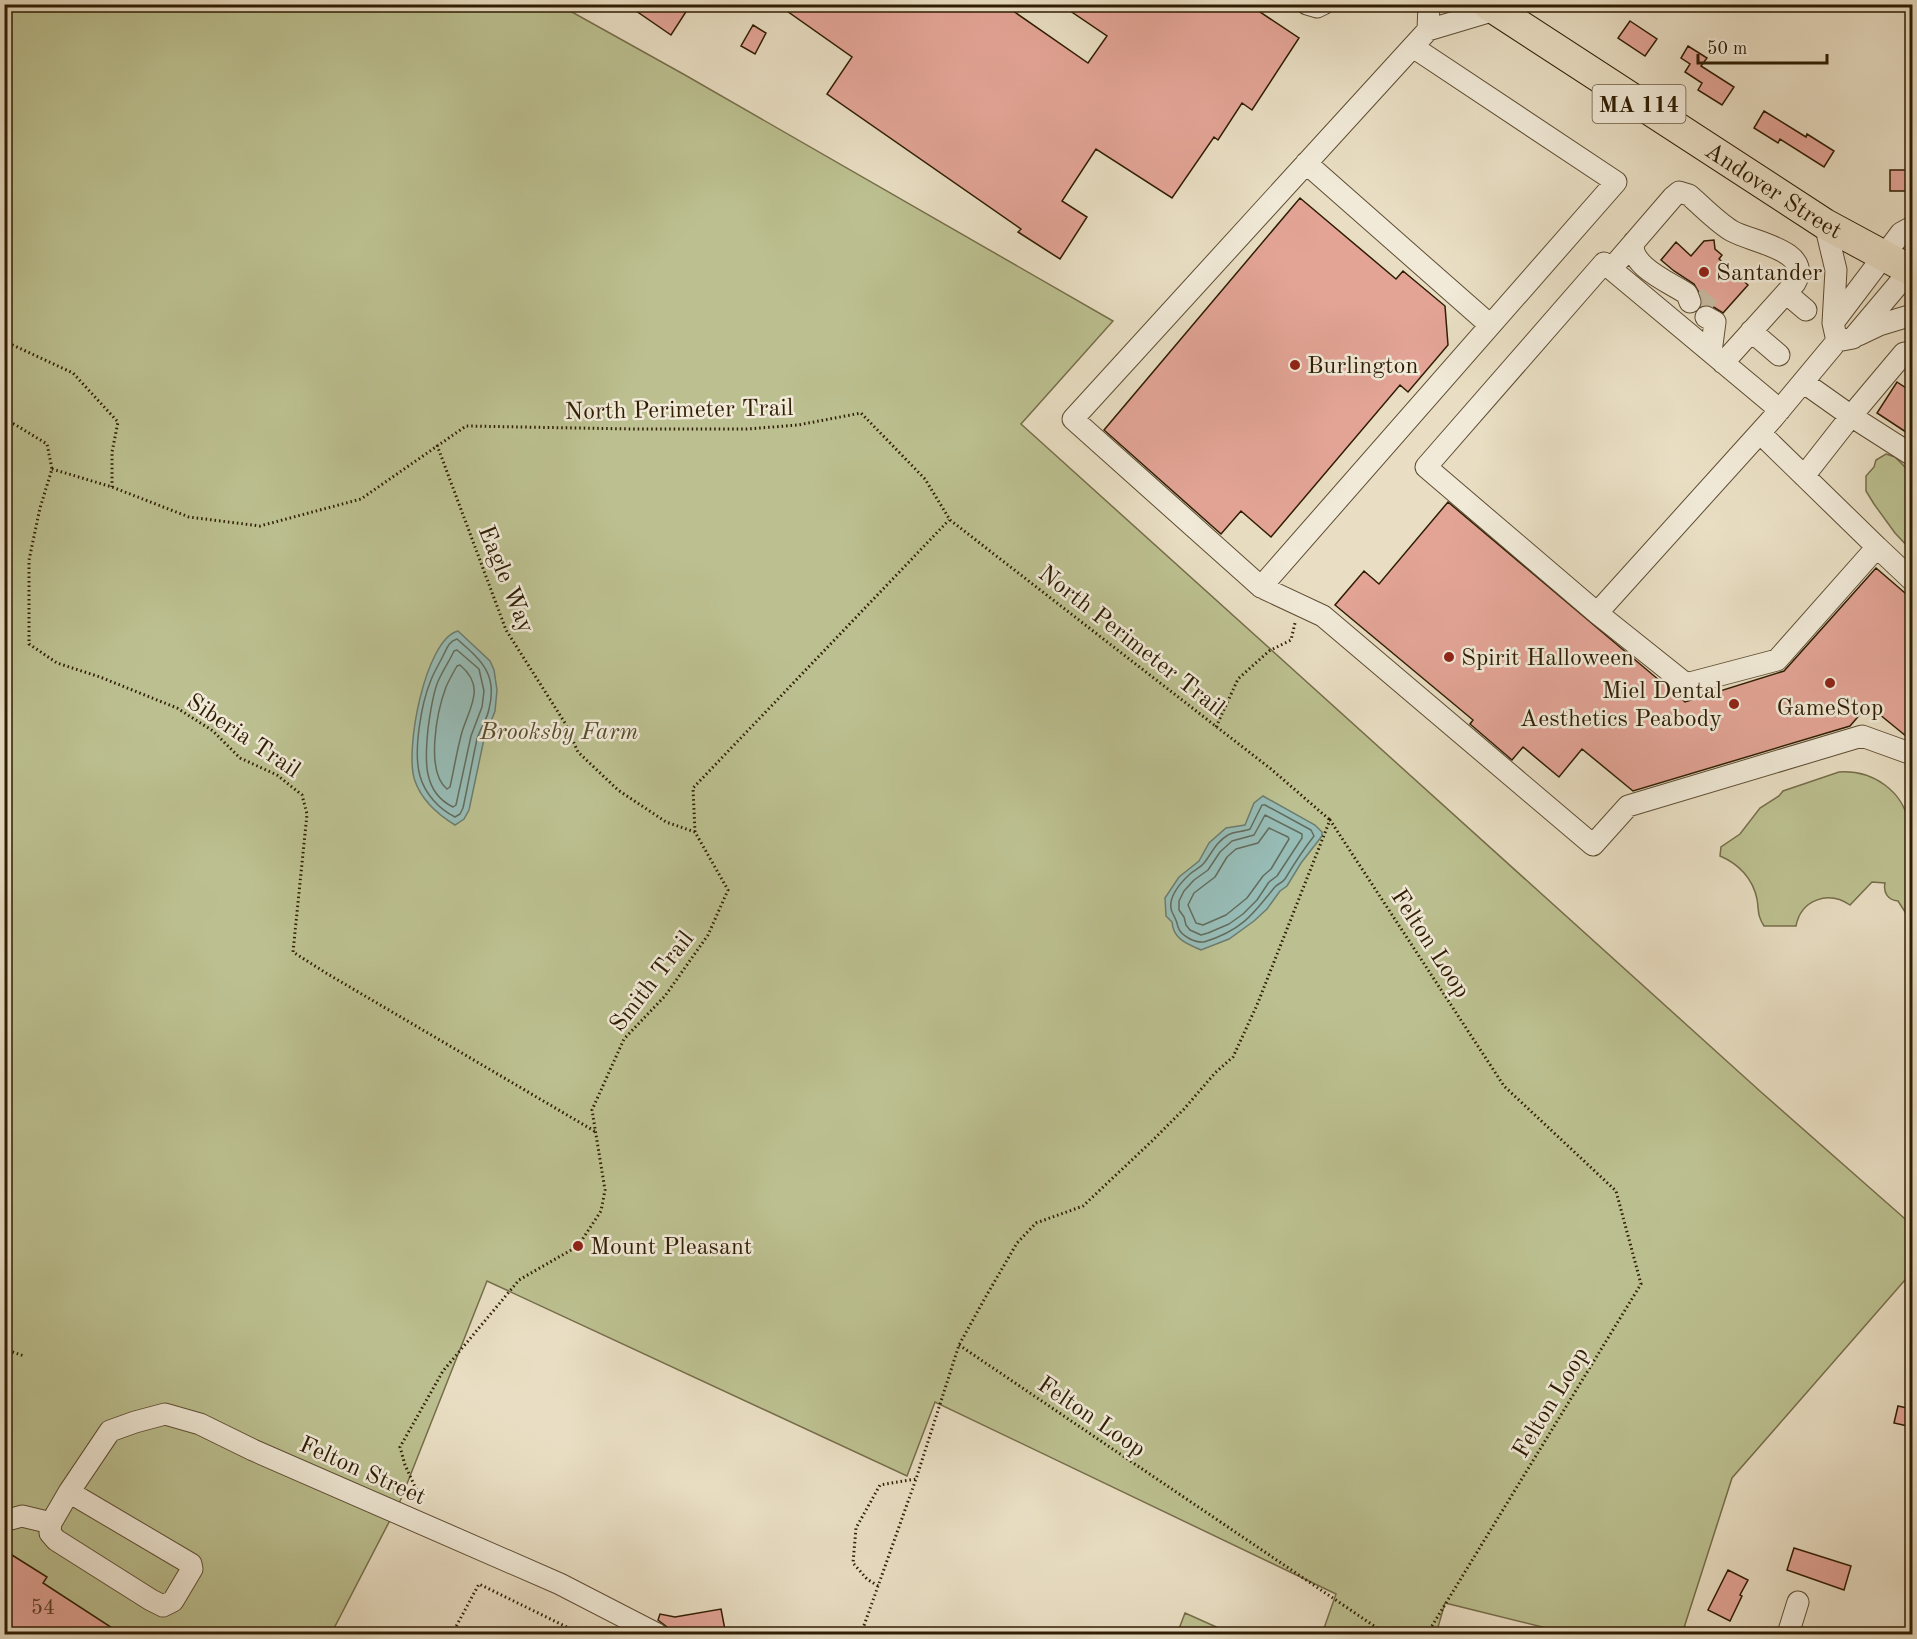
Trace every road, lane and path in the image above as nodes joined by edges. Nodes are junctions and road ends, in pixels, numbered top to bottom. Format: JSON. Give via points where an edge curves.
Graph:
{"nodes":[{"id":1,"x":1307,"y":4,"type":"edge"},
{"id":2,"x":1323,"y":4,"type":"edge"},
{"id":3,"x":1429,"y":4,"type":"edge"},
{"id":4,"x":1491,"y":7,"type":"edge"},
{"id":5,"x":1428,"y":30,"type":"junction"},
{"id":6,"x":1413,"y":47,"type":"junction"},
{"id":7,"x":1306,"y":163,"type":"junction"},
{"id":8,"x":1825,"y":224,"type":"junction"},
{"id":9,"x":1912,"y":227,"type":"edge"},
{"id":10,"x":1634,"y":242,"type":"junction"},
{"id":11,"x":1882,"y":255,"type":"junction"},
{"id":12,"x":1611,"y":269,"type":"junction"},
{"id":13,"x":1912,"y":270,"type":"edge"},
{"id":14,"x":1786,"y":292,"type":"junction"},
{"id":15,"x":1691,"y":297,"type":"tunnel mouth"},
{"id":16,"x":1806,"y":310,"type":"dead end"},
{"id":17,"x":1912,"y":315,"type":"edge"},
{"id":18,"x":1711,"y":317,"type":"tunnel mouth"},
{"id":19,"x":1490,"y":326,"type":"junction"},
{"id":20,"x":1751,"y":331,"type":"junction"},
{"id":21,"x":1841,"y":334,"type":"junction"},
{"id":22,"x":4,"y":341,"type":"edge"},
{"id":23,"x":1779,"y":355,"type":"dead end"},
{"id":24,"x":1717,"y":357,"type":"junction"},
{"id":25,"x":1912,"y":358,"type":"edge"},
{"id":26,"x":1803,"y":382,"type":"junction"},
{"id":27,"x":1780,"y":410,"type":"junction"},
{"id":28,"x":1851,"y":416,"type":"junction"},
{"id":29,"x":4,"y":423,"type":"edge"},
{"id":30,"x":1760,"y":433,"type":"junction"},
{"id":31,"x":436,"y":445,"type":"junction"},
{"id":32,"x":1912,"y":455,"type":"edge"},
{"id":33,"x":52,"y":469,"type":"junction"},
{"id":34,"x":1804,"y":476,"type":"junction"},
{"id":35,"x":112,"y":487,"type":"junction"},
{"id":36,"x":950,"y":520,"type":"junction"},
{"id":37,"x":1877,"y":547,"type":"junction"},
{"id":38,"x":1912,"y":580,"type":"edge"},
{"id":39,"x":1261,"y":587,"type":"junction"},
{"id":40,"x":1299,"y":605,"type":"junction"},
{"id":41,"x":1597,"y":613,"type":"junction"},
{"id":42,"x":1216,"y":727,"type":"junction"},
{"id":43,"x":1912,"y":754,"type":"edge"},
{"id":44,"x":1330,"y":820,"type":"junction"},
{"id":45,"x":695,"y":832,"type":"junction"},
{"id":46,"x":596,"y":1132,"type":"junction"},
{"id":47,"x":959,"y":1345,"type":"junction"},
{"id":48,"x":4,"y":1349,"type":"edge"},
{"id":49,"x":24,"y":1356,"type":"dead end"},
{"id":50,"x":915,"y":1479,"type":"junction"},
{"id":51,"x":69,"y":1492,"type":"junction"},
{"id":52,"x":414,"y":1520,"type":"junction"},
{"id":53,"x":4,"y":1521,"type":"edge"},
{"id":54,"x":51,"y":1523,"type":"junction"},
{"id":55,"x":878,"y":1587,"type":"junction"},
{"id":56,"x":1798,"y":1602,"type":"dead end"},
{"id":57,"x":452,"y":1635,"type":"edge"},
{"id":58,"x":581,"y":1635,"type":"edge"},
{"id":59,"x":657,"y":1635,"type":"edge"},
{"id":60,"x":861,"y":1635,"type":"edge"},
{"id":61,"x":1386,"y":1635,"type":"edge"},
{"id":62,"x":1427,"y":1635,"type":"edge"},
{"id":63,"x":1788,"y":1635,"type":"edge"}],
"edges":[{"from":1,"to":2,"type":"street"},
{"from":3,"to":5,"type":"street"},
{"from":4,"to":5,"type":"street"},
{"from":4,"to":8,"type":"highway","name":"Andover Street","number":"MA 114"},
{"from":5,"to":6,"type":"street"},
{"from":6,"to":7,"type":"street"},
{"from":6,"to":19,"type":"street","via":[[1616,182]]},
{"from":7,"to":19,"type":"street"},
{"from":7,"to":39,"type":"street","via":[[1072,419]]},
{"from":8,"to":11,"type":"highway","name":"Andover Street","number":"MA 114"},
{"from":8,"to":21,"type":"street","via":[[1836,270]]},
{"from":9,"to":11,"type":"street","via":[[1900,232]]},
{"from":10,"to":12,"type":"street"},
{"from":10,"to":14,"type":"street","via":[[1673,197],[1684,193],[1734,232],[1792,258],[1798,274]]},
{"from":10,"to":15,"type":"street","via":[[1633,253],[1639,261]]},
{"from":11,"to":13,"type":"highway","name":"Andover Street","number":"MA 114"},
{"from":11,"to":21,"type":"street"},
{"from":12,"to":24,"type":"street"},
{"from":12,"to":41,"type":"street","via":[[1604,263],[1426,467]]},
{"from":13,"to":21,"type":"street"},
{"from":14,"to":16,"type":"street"},
{"from":14,"to":20,"type":"street"},
{"from":17,"to":21,"type":"street"},
{"from":18,"to":24,"type":"street"},
{"from":19,"to":39,"type":"street"},
{"from":20,"to":23,"type":"street"},
{"from":20,"to":24,"type":"street"},
{"from":21,"to":26,"type":"street"},
{"from":22,"to":35,"type":"path","via":[[73,373],[118,422],[112,452]]},
{"from":24,"to":27,"type":"street"},
{"from":25,"to":28,"type":"street","via":[[1904,353]]},
{"from":26,"to":27,"type":"street"},
{"from":26,"to":28,"type":"street"},
{"from":27,"to":30,"type":"street"},
{"from":28,"to":32,"type":"street"},
{"from":28,"to":34,"type":"street"},
{"from":29,"to":33,"type":"path","via":[[14,424],[46,444]]},
{"from":30,"to":34,"type":"street"},
{"from":30,"to":41,"type":"street"},
{"from":31,"to":35,"type":"path","name":"North Perimeter Trail","via":[[362,499],[260,526],[189,517]]},
{"from":31,"to":36,"type":"path","name":"North Perimeter Trail","via":[[466,426],[747,429],[798,425],[861,413],[925,479]]},
{"from":31,"to":45,"type":"path","name":"Eagle Way","via":[[506,630],[565,723],[578,752],[618,790],[666,822]]},
{"from":33,"to":35,"type":"path","name":"North Perimeter Trail"},
{"from":33,"to":46,"type":"path","name":"Siberia Trail","via":[[29,560],[29,644],[57,663],[177,708],[213,731],[240,758],[277,775],[302,795],[307,814],[293,951]]},
{"from":34,"to":37,"type":"street"},
{"from":36,"to":42,"type":"path","name":"North Perimeter Trail"},
{"from":36,"to":45,"type":"path","name":"Smith Trail","via":[[693,788]]},
{"from":37,"to":38,"type":"street"},
{"from":37,"to":41,"type":"street","via":[[1777,660],[1686,684]]},
{"from":39,"to":40,"type":"street"},
{"from":40,"to":42,"type":"path","via":[[1291,640],[1269,651],[1238,679]]},
{"from":40,"to":43,"type":"street","via":[[1323,616],[1593,845],[1628,806],[1862,736]]},
{"from":42,"to":44,"type":"path","name":"North Perimeter Trail"},
{"from":44,"to":47,"type":"path","via":[[1233,1057],[1083,1206],[1036,1223],[1017,1243]]},
{"from":44,"to":62,"type":"path","name":"Felton Loop","via":[[1504,1086],[1616,1191],[1641,1284]]},
{"from":45,"to":46,"type":"path","name":"Smith Trail","via":[[728,890],[708,935],[665,996],[624,1039],[592,1110]]},
{"from":46,"to":52,"type":"path","name":"Smith Trail","via":[[605,1190],[601,1211],[578,1246],[519,1280],[444,1371],[400,1447],[422,1501]]},
{"from":47,"to":50,"type":"path"},
{"from":47,"to":61,"type":"path","name":"Felton Loop"},
{"from":48,"to":49,"type":"path"},
{"from":50,"to":55,"type":"path"},
{"from":50,"to":55,"type":"path","via":[[880,1485],[856,1528],[852,1563]]},
{"from":51,"to":52,"type":"street","name":"Felton Street","via":[[110,1431],[165,1414],[200,1424]]},
{"from":51,"to":54,"type":"street","name":"Felton Street"},
{"from":51,"to":54,"type":"street","via":[[191,1564],[192,1569],[173,1601],[163,1606],[56,1540],[50,1533]]},
{"from":52,"to":59,"type":"street","name":"Felton Street","via":[[560,1584]]},
{"from":53,"to":54,"type":"street","via":[[22,1516]]},
{"from":55,"to":60,"type":"path"},
{"from":56,"to":63,"type":"street"},
{"from":57,"to":58,"type":"path","via":[[479,1584]]}]}
